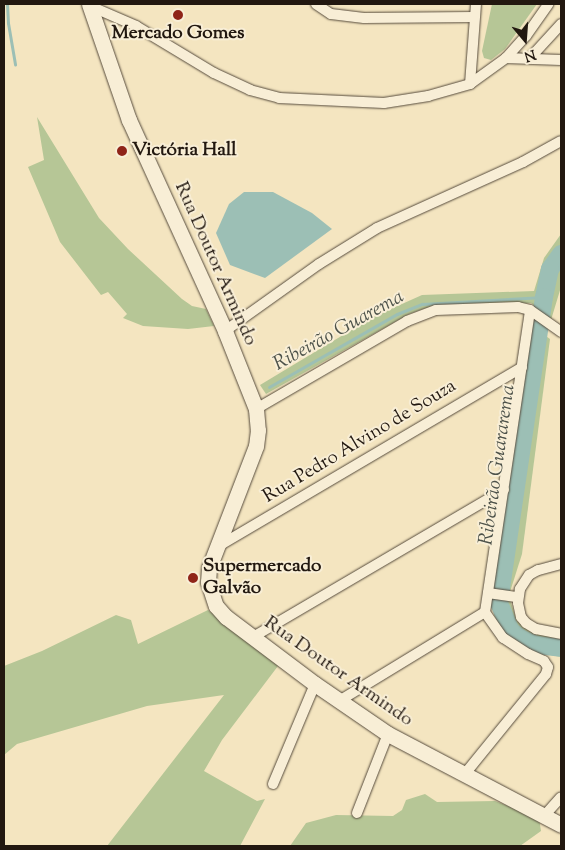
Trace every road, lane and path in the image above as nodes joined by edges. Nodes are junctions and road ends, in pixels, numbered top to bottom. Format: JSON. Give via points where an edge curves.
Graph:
{"nodes":[{"id":1,"x":316,"y":4,"type":"edge"},
{"id":2,"x":476,"y":4,"type":"edge"},
{"id":3,"x":548,"y":4,"type":"edge"},
{"id":4,"x":90,"y":5,"type":"edge"},
{"id":5,"x":330,"y":9,"type":"edge"},
{"id":6,"x":474,"y":17,"type":"junction"},
{"id":7,"x":561,"y":24,"type":"edge"},
{"id":8,"x":506,"y":58,"type":"junction"},
{"id":9,"x":530,"y":58,"type":"junction"},
{"id":10,"x":561,"y":60,"type":"edge"},
{"id":11,"x":470,"y":84,"type":"junction"},
{"id":12,"x":561,"y":140,"type":"edge"},
{"id":13,"x":534,"y":312,"type":"junction"},
{"id":14,"x":225,"y":331,"type":"junction"},
{"id":15,"x":561,"y":332,"type":"edge"},
{"id":16,"x":522,"y":366,"type":"junction"},
{"id":17,"x":256,"y":409,"type":"junction"},
{"id":18,"x":504,"y":490,"type":"junction"},
{"id":19,"x":215,"y":548,"type":"junction"},
{"id":20,"x":561,"y":564,"type":"edge"},
{"id":21,"x":490,"y":593,"type":"junction"},
{"id":22,"x":516,"y":596,"type":"junction"},
{"id":23,"x":484,"y":612,"type":"junction"},
{"id":24,"x":561,"y":634,"type":"edge"},
{"id":25,"x":252,"y":637,"type":"junction"},
{"id":26,"x":315,"y":684,"type":"junction"},
{"id":27,"x":339,"y":701,"type":"junction"},
{"id":28,"x":388,"y":734,"type":"junction"},
{"id":29,"x":464,"y":775,"type":"junction"},
{"id":30,"x":272,"y":784,"type":"dead end"},
{"id":31,"x":561,"y":797,"type":"edge"},
{"id":32,"x":357,"y":813,"type":"dead end"},
{"id":33,"x":544,"y":816,"type":"junction"},
{"id":34,"x":561,"y":825,"type":"edge"}],
"edges":[{"from":1,"to":5,"type":"street"},
{"from":2,"to":6,"type":"street"},
{"from":3,"to":8,"type":"street"},
{"from":4,"to":11,"type":"street","via":[[136,26],[214,73],[250,90],[279,98],[384,103],[428,96]]},
{"from":4,"to":14,"type":"street","name":"Rua Doutor Armindo","via":[[129,120]]},
{"from":5,"to":6,"type":"street","via":[[364,18]]},
{"from":6,"to":11,"type":"street"},
{"from":7,"to":9,"type":"street"},
{"from":8,"to":9,"type":"street"},
{"from":8,"to":11,"type":"street"},
{"from":9,"to":10,"type":"street"},
{"from":12,"to":14,"type":"street","via":[[523,162],[377,228],[319,264]]},
{"from":13,"to":15,"type":"street"},
{"from":13,"to":16,"type":"street"},
{"from":13,"to":17,"type":"street","via":[[518,307],[436,310],[422,314]]},
{"from":14,"to":17,"type":"street","name":"Rua Doutor Armindo"},
{"from":16,"to":18,"type":"street"},
{"from":16,"to":19,"type":"street","name":"Rua Pedro Alvino de Souza"},
{"from":17,"to":19,"type":"street","name":"Rua Doutor Armindo","via":[[256,446]]},
{"from":18,"to":21,"type":"street"},
{"from":18,"to":25,"type":"street"},
{"from":19,"to":25,"type":"street","name":"Rua Doutor Armindo","via":[[209,568],[211,596],[226,618]]},
{"from":20,"to":22,"type":"street","via":[[529,575]]},
{"from":21,"to":22,"type":"street"},
{"from":21,"to":23,"type":"street"},
{"from":22,"to":24,"type":"street","via":[[519,612],[526,623],[536,629]]},
{"from":23,"to":27,"type":"street"},
{"from":23,"to":29,"type":"street","via":[[503,638],[544,661],[548,667],[546,674]]},
{"from":25,"to":26,"type":"street","name":"Rua Doutor Armindo"},
{"from":26,"to":27,"type":"street","name":"Rua Doutor Armindo"},
{"from":26,"to":30,"type":"street"},
{"from":27,"to":28,"type":"street","name":"Rua Doutor Armindo"},
{"from":28,"to":29,"type":"street","name":"Rua Doutor Armindo"},
{"from":28,"to":32,"type":"street"},
{"from":29,"to":33,"type":"street","name":"Rua Doutor Armindo"},
{"from":31,"to":33,"type":"street"},
{"from":33,"to":34,"type":"street","name":"Rua Doutor Armindo"}]}
